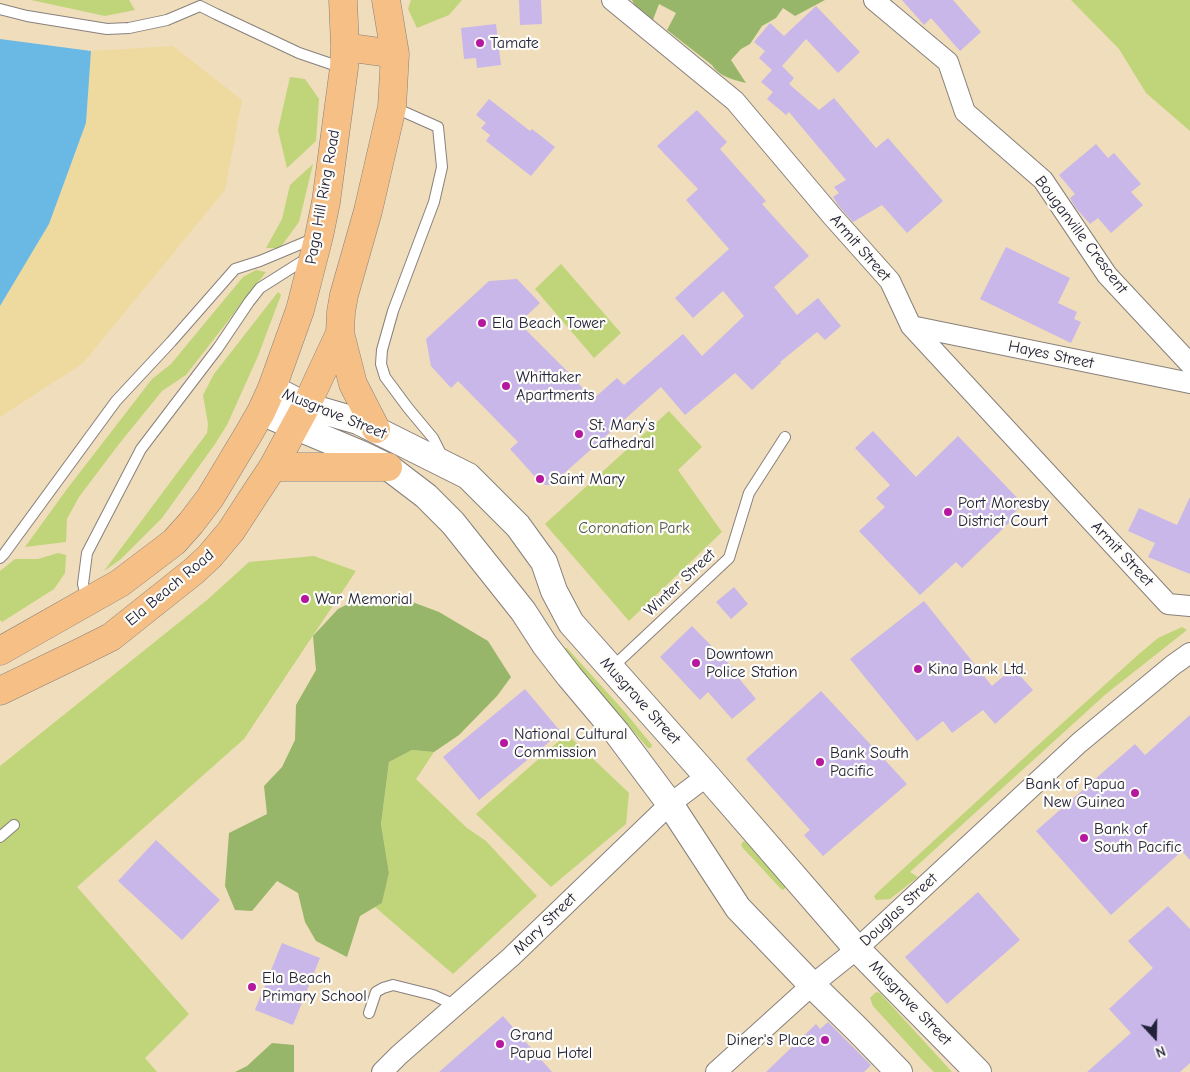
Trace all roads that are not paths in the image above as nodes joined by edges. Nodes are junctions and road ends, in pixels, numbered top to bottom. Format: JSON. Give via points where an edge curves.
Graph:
{"nodes":[{"id":1,"x":344,"y":0,"type":"edge"},
{"id":2,"x":386,"y":0,"type":"edge"},
{"id":3,"x":612,"y":0,"type":"edge"},
{"id":4,"x":874,"y":0,"type":"edge"},
{"id":5,"x":200,"y":3,"type":"edge"},
{"id":6,"x":0,"y":9,"type":"edge"},
{"id":7,"x":395,"y":54,"type":"junction"},
{"id":8,"x":344,"y":57,"type":"junction"},
{"id":9,"x":392,"y":107,"type":"junction"},
{"id":10,"x":317,"y":244,"type":"junction"},
{"id":11,"x":341,"y":323,"type":"junction"},
{"id":12,"x":911,"y":326,"type":"junction"},
{"id":13,"x":1190,"y":364,"type":"edge"},
{"id":14,"x":1190,"y":383,"type":"edge"},
{"id":15,"x":272,"y":388,"type":"junction"},
{"id":16,"x":261,"y":412,"type":"junction"},
{"id":17,"x":300,"y":416,"type":"junction"},
{"id":18,"x":376,"y":429,"type":"junction"},
{"id":19,"x":785,"y":437,"type":"dead end"},
{"id":20,"x":447,"y":465,"type":"junction"},
{"id":21,"x":388,"y":467,"type":"junction"},
{"id":22,"x":273,"y":468,"type":"junction"},
{"id":23,"x":0,"y":558,"type":"edge"},
{"id":24,"x":554,"y":591,"type":"junction"},
{"id":25,"x":87,"y":601,"type":"junction"},
{"id":26,"x":1190,"y":606,"type":"edge"},
{"id":27,"x":523,"y":611,"type":"junction"},
{"id":28,"x":4,"y":646,"type":"edge"},
{"id":29,"x":1190,"y":653,"type":"edge"},
{"id":30,"x":619,"y":661,"type":"dead end"},
{"id":31,"x":0,"y":691,"type":"edge"},
{"id":32,"x":708,"y":776,"type":"junction"},
{"id":33,"x":670,"y":804,"type":"junction"},
{"id":34,"x":14,"y":825,"type":"dead end"},
{"id":35,"x":0,"y":837,"type":"edge"},
{"id":36,"x":857,"y":949,"type":"junction"},
{"id":37,"x":812,"y":985,"type":"junction"},
{"id":38,"x":456,"y":1005,"type":"junction"},
{"id":39,"x":369,"y":1013,"type":"dead end"},
{"id":40,"x":382,"y":1072,"type":"edge"},
{"id":41,"x":716,"y":1072,"type":"edge"},
{"id":42,"x":899,"y":1072,"type":"edge"},
{"id":43,"x":978,"y":1072,"type":"edge"}],
"edges":[{"from":1,"to":8,"type":"highway","name":"Paga Hill Ring Road"},
{"from":2,"to":7,"type":"highway"},
{"from":3,"to":12,"type":"street","name":"Armit Street","via":[[735,101],[890,281]]},
{"from":4,"to":13,"type":"street","name":"Bouganville Crescent","via":[[948,62],[965,112],[1043,180],[1108,274]]},
{"from":5,"to":6,"type":"lane","via":[[168,20],[107,29]]},
{"from":5,"to":8,"type":"lane","via":[[299,53]]},
{"from":7,"to":8,"type":"highway"},
{"from":7,"to":9,"type":"highway"},
{"from":8,"to":10,"type":"highway","name":"Paga Hill Ring Road","via":[[326,202]]},
{"from":9,"to":11,"type":"highway","via":[[344,295]]},
{"from":9,"to":20,"type":"lane","via":[[438,127],[442,167],[434,202],[393,311],[382,350],[382,364],[385,378],[433,438]]},
{"from":10,"to":15,"type":"highway","name":"Paga Hill Ring Road","via":[[300,310]]},
{"from":10,"to":23,"type":"lane","via":[[235,269],[116,401]]},
{"from":10,"to":25,"type":"lane","via":[[260,288],[141,449],[87,553],[83,584]]},
{"from":11,"to":17,"type":"highway"},
{"from":11,"to":18,"type":"highway","via":[[353,384]]},
{"from":12,"to":14,"type":"street","name":"Hayes Street"},
{"from":12,"to":26,"type":"street","name":"Armit Street","via":[[1168,604]]},
{"from":15,"to":16,"type":"highway","name":"Ela Beach Road"},
{"from":15,"to":17,"type":"street","name":"Musgrave Street"},
{"from":16,"to":17,"type":"street","name":"Musgrave Street"},
{"from":16,"to":25,"type":"highway","name":"Ela Beach Road","via":[[210,498],[174,542],[120,583]]},
{"from":17,"to":18,"type":"street","name":"Musgrave Street","via":[[358,421]]},
{"from":17,"to":21,"type":"street","name":"Musgrave Street"},
{"from":17,"to":22,"type":"highway","name":"Ela Beach Road"},
{"from":18,"to":20,"type":"street","name":"Musgrave Street"},
{"from":19,"to":30,"type":"lane","name":"Winter Street","via":[[750,492],[729,558]]},
{"from":20,"to":24,"type":"street","name":"Musgrave Street","via":[[468,476],[518,526],[544,562]]},
{"from":21,"to":22,"type":"highway"},
{"from":21,"to":27,"type":"street","name":"Musgrave Street","via":[[426,496],[453,523]]},
{"from":22,"to":31,"type":"highway","name":"Ela Beach Road","via":[[232,531],[194,571],[111,637]]},
{"from":24,"to":27,"type":"street"},
{"from":24,"to":32,"type":"street","name":"Musgrave Street","via":[[571,623]]},
{"from":25,"to":28,"type":"highway","name":"Ela Beach Road"},
{"from":27,"to":33,"type":"street","name":"Musgrave Street","via":[[545,645],[617,732]]},
{"from":29,"to":36,"type":"street","name":"Douglas Street","via":[[1079,743]]},
{"from":32,"to":33,"type":"street","name":"Mary Street"},
{"from":32,"to":36,"type":"street","name":"Musgrave Street"},
{"from":33,"to":37,"type":"street","name":"Musgrave Street","via":[[738,908]]},
{"from":33,"to":38,"type":"street","name":"Mary Street"},
{"from":34,"to":35,"type":"lane"},
{"from":36,"to":37,"type":"street","name":"Douglas Street"},
{"from":36,"to":43,"type":"street","name":"Musgrave Street"},
{"from":37,"to":41,"type":"street","name":"Douglas Street"},
{"from":37,"to":42,"type":"street","name":"Musgrave Street"},
{"from":38,"to":39,"type":"lane","via":[[393,985],[376,992]]},
{"from":38,"to":40,"type":"street","name":"Mary Street"}]}
